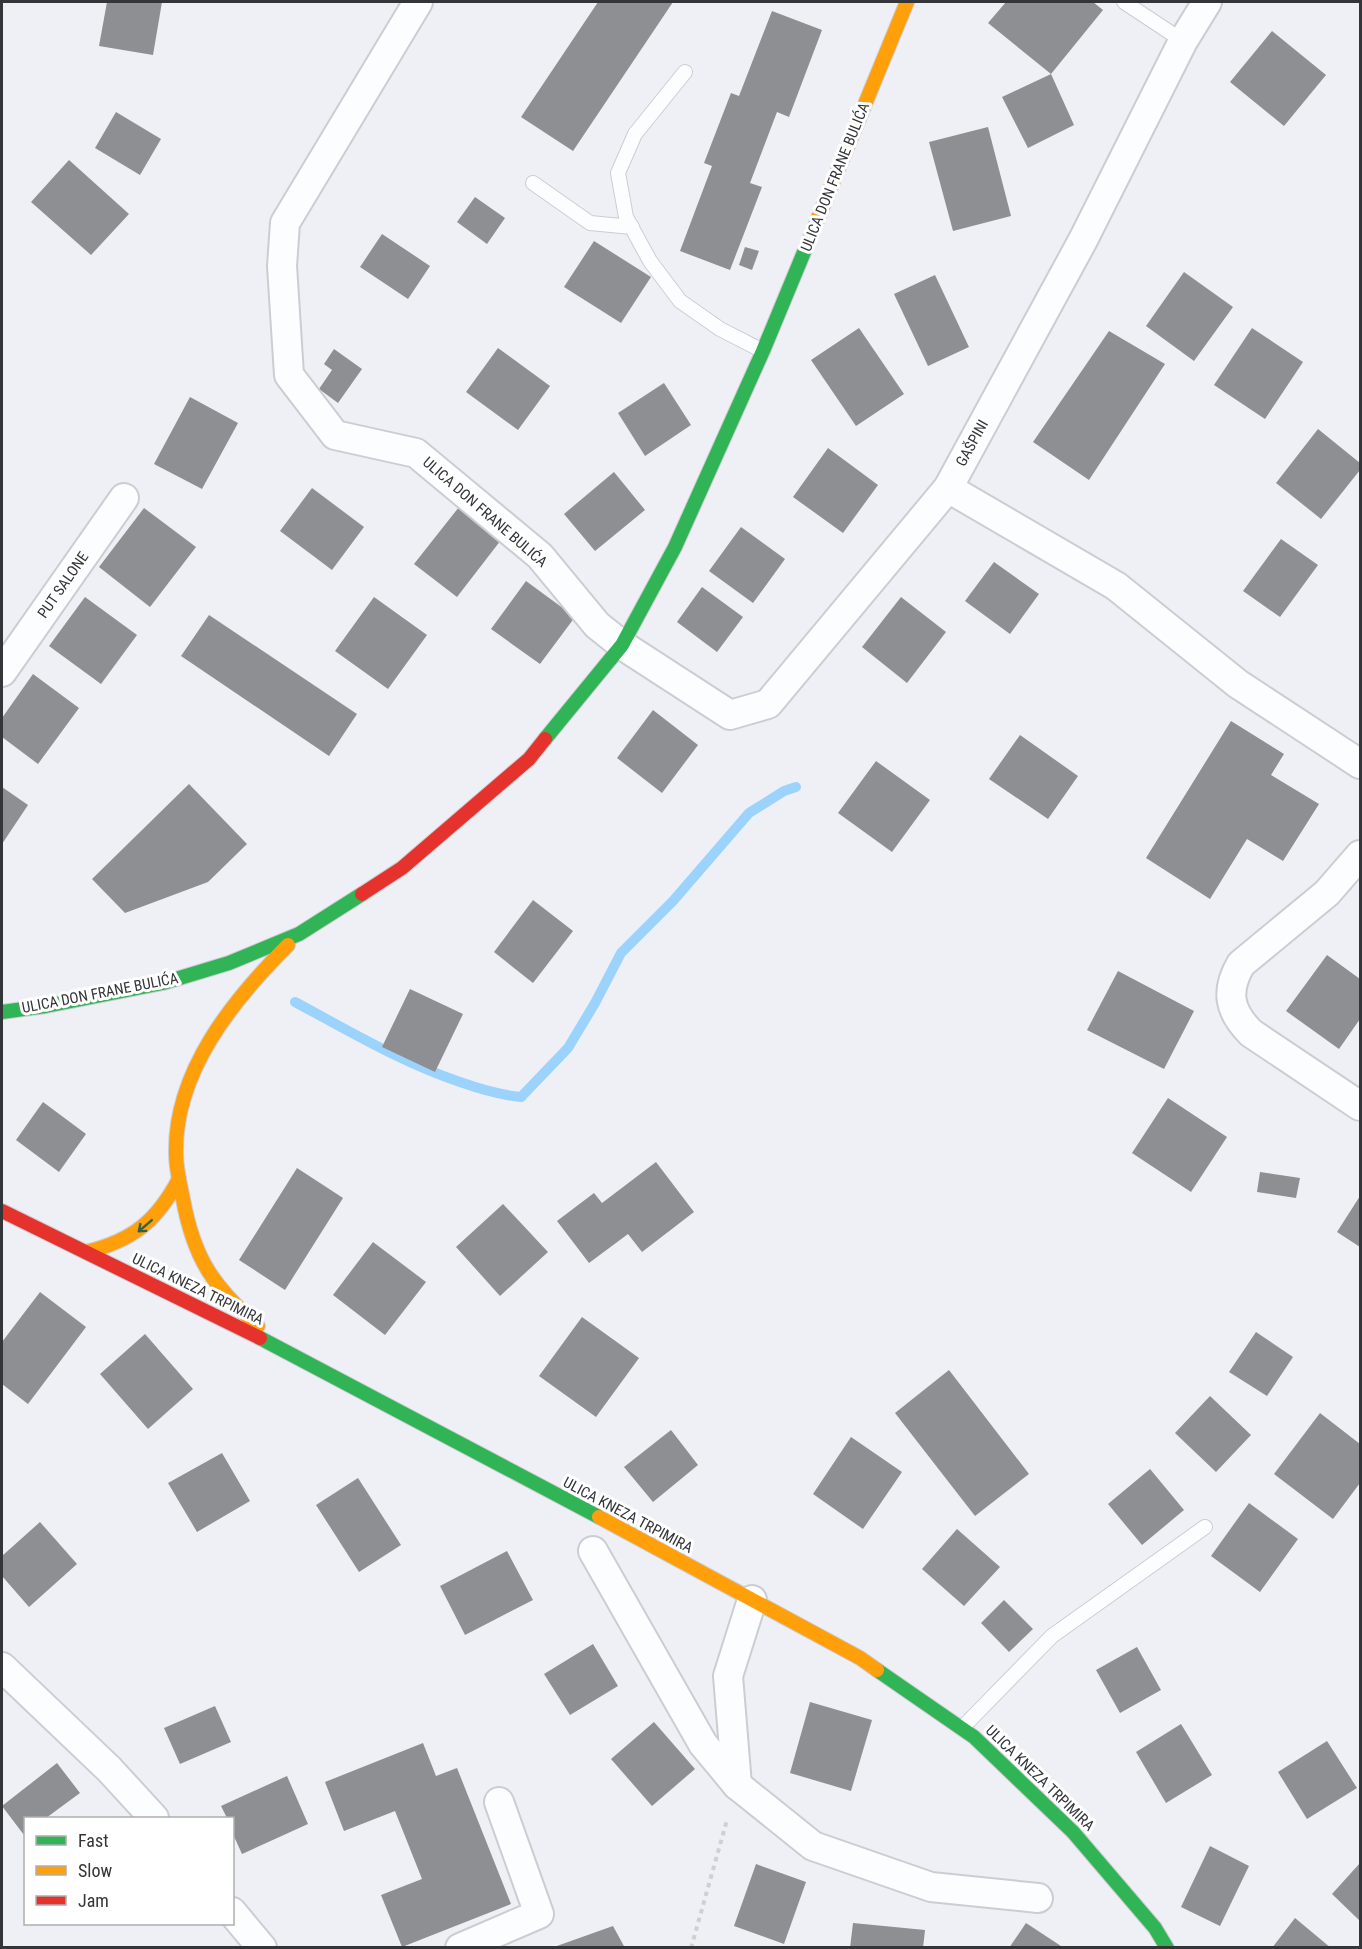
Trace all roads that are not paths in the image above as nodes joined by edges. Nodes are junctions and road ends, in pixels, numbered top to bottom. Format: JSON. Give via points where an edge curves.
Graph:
{"nodes":[{"id":1,"x":418,"y":2,"type":"edge"},
{"id":2,"x":907,"y":2,"type":"edge"},
{"id":3,"x":1124,"y":2,"type":"edge"},
{"id":4,"x":1207,"y":2,"type":"edge"},
{"id":5,"x":1183,"y":41,"type":"junction"},
{"id":6,"x":685,"y":72,"type":"dead end"},
{"id":7,"x":533,"y":183,"type":"dead end"},
{"id":8,"x":632,"y":227,"type":"junction"},
{"id":9,"x":763,"y":351,"type":"junction"},
{"id":10,"x":948,"y":488,"type":"junction"},
{"id":11,"x":124,"y":498,"type":"dead end"},
{"id":12,"x":622,"y":645,"type":"junction"},
{"id":13,"x":2,"y":672,"type":"edge"},
{"id":14,"x":1360,"y":764,"type":"edge"},
{"id":15,"x":1360,"y":855,"type":"edge"},
{"id":16,"x":299,"y":934,"type":"junction"},
{"id":17,"x":2,"y":1012,"type":"edge"},
{"id":18,"x":1360,"y":1106,"type":"edge"},
{"id":19,"x":179,"y":1179,"type":"junction"},
{"id":20,"x":2,"y":1211,"type":"edge"},
{"id":21,"x":86,"y":1252,"type":"junction"},
{"id":22,"x":286,"y":1351,"type":"junction"},
{"id":23,"x":1205,"y":1527,"type":"dead end"},
{"id":24,"x":592,"y":1551,"type":"dead end"},
{"id":25,"x":752,"y":1600,"type":"junction"},
{"id":26,"x":2,"y":1666,"type":"edge"},
{"id":27,"x":962,"y":1728,"type":"junction"},
{"id":28,"x":737,"y":1785,"type":"junction"},
{"id":29,"x":498,"y":1802,"type":"dead end"},
{"id":30,"x":152,"y":1817,"type":"edge"},
{"id":31,"x":1038,"y":1898,"type":"dead end"},
{"id":32,"x":234,"y":1914,"type":"edge"},
{"id":33,"x":262,"y":1947,"type":"edge"},
{"id":34,"x":460,"y":1947,"type":"edge"},
{"id":35,"x":1167,"y":1947,"type":"edge"}],
"edges":[{"from":1,"to":12,"type":"street","name":"ULICA DON FRANE BULIĆA","via":[[285,223],[282,266],[289,375],[335,435],[416,453],[540,556],[597,625]]},
{"from":2,"to":9,"type":"street","name":"ULICA DON FRANE BULIĆA"},
{"from":3,"to":5,"type":"lane"},
{"from":4,"to":5,"type":"street","name":"GAŠPINI"},
{"from":5,"to":10,"type":"street","name":"GAŠPINI","via":[[1083,240]]},
{"from":6,"to":8,"type":"lane","via":[[634,134],[618,173],[626,217]]},
{"from":7,"to":8,"type":"lane","via":[[590,223]]},
{"from":8,"to":9,"type":"lane","via":[[650,261],[680,301],[720,329]]},
{"from":9,"to":12,"type":"street","name":"ULICA DON FRANE BULIĆA","via":[[675,547]]},
{"from":10,"to":12,"type":"street","name":"GAŠPINI","via":[[768,704],[730,715]]},
{"from":10,"to":14,"type":"street","via":[[1116,586],[1238,684]]},
{"from":11,"to":13,"type":"street","name":"PUT SALONE"},
{"from":12,"to":16,"type":"street","name":"ULICA DON FRANE BULIĆA","via":[[529,759],[402,868]]},
{"from":15,"to":18,"type":"street","via":[[1327,893],[1241,964],[1233,978],[1231,1000],[1238,1020],[1251,1033]]},
{"from":16,"to":17,"type":"street","name":"ULICA DON FRANE BULIĆA","via":[[229,963],[163,983]]},
{"from":16,"to":19,"type":"street","name":"ULICA DON FRANE BULIĆA","via":[[271,960],[231,1009],[196,1067],[178,1127]]},
{"from":19,"to":21,"type":"street","one_way":true,"via":[[159,1213],[143,1229],[107,1248]]},
{"from":19,"to":22,"type":"street","name":"ULICA DON FRANE BULIĆA","via":[[193,1242],[210,1276]]},
{"from":20,"to":21,"type":"street","name":"ULICA KNEZA TRPIMIRA"},
{"from":21,"to":22,"type":"street","name":"ULICA KNEZA TRPIMIRA"},
{"from":22,"to":25,"type":"street","name":"ULICA KNEZA TRPIMIRA"},
{"from":23,"to":27,"type":"lane","via":[[1052,1636]]},
{"from":24,"to":28,"type":"street","via":[[703,1744]]},
{"from":25,"to":27,"type":"street","name":"ULICA KNEZA TRPIMIRA","via":[[860,1658]]},
{"from":25,"to":28,"type":"street","via":[[728,1676]]},
{"from":26,"to":30,"type":"street","via":[[109,1769]]},
{"from":27,"to":35,"type":"street","name":"ULICA KNEZA TRPIMIRA","via":[[1073,1832]]},
{"from":28,"to":31,"type":"street","via":[[813,1846],[931,1887]]},
{"from":29,"to":34,"type":"street","via":[[539,1914]]},
{"from":32,"to":33,"type":"street"}]}
